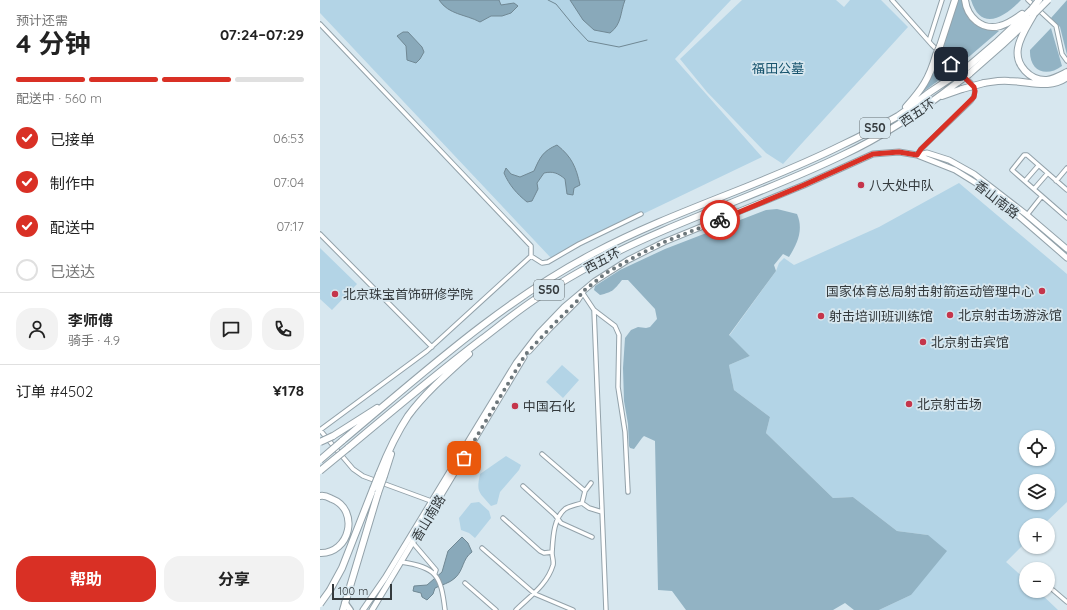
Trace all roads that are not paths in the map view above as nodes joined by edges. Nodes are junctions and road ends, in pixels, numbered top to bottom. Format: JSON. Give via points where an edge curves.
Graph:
{"nodes":[{"id":1,"x":892,"y":0,"type":"edge"},
{"id":2,"x":942,"y":0,"type":"edge"},
{"id":3,"x":955,"y":0,"type":"edge"},
{"id":4,"x":965,"y":0,"type":"edge"},
{"id":5,"x":1028,"y":0,"type":"edge"},
{"id":6,"x":1039,"y":0,"type":"edge"},
{"id":7,"x":1048,"y":0,"type":"edge"},
{"id":8,"x":1033,"y":12,"type":"junction"},
{"id":9,"x":320,"y":24,"type":"edge"},
{"id":10,"x":929,"y":41,"type":"junction"},
{"id":11,"x":1067,"y":61,"type":"edge"},
{"id":12,"x":966,"y":72,"type":"junction"},
{"id":13,"x":1067,"y":72,"type":"edge"},
{"id":14,"x":1067,"y":77,"type":"edge"},
{"id":15,"x":937,"y":98,"type":"junction"},
{"id":16,"x":899,"y":115,"type":"junction"},
{"id":17,"x":917,"y":155,"type":"junction"},
{"id":18,"x":1038,"y":166,"type":"junction"},
{"id":19,"x":1067,"y":168,"type":"edge"},
{"id":20,"x":1047,"y":174,"type":"junction"},
{"id":21,"x":1025,"y":181,"type":"junction"},
{"id":22,"x":1056,"y":181,"type":"junction"},
{"id":23,"x":1034,"y":189,"type":"junction"},
{"id":24,"x":1067,"y":190,"type":"edge"},
{"id":25,"x":1042,"y":196,"type":"junction"},
{"id":26,"x":641,"y":214,"type":"dead end"},
{"id":27,"x":1027,"y":215,"type":"junction"},
{"id":28,"x":1067,"y":218,"type":"edge"},
{"id":29,"x":320,"y":234,"type":"edge"},
{"id":30,"x":1067,"y":249,"type":"edge"},
{"id":31,"x":531,"y":256,"type":"junction"},
{"id":32,"x":1067,"y":258,"type":"edge"},
{"id":33,"x":582,"y":292,"type":"junction"},
{"id":34,"x":594,"y":310,"type":"junction"},
{"id":35,"x":487,"y":335,"type":"junction"},
{"id":36,"x":432,"y":347,"type":"junction"},
{"id":37,"x":398,"y":394,"type":"junction"},
{"id":38,"x":320,"y":430,"type":"edge"},
{"id":39,"x":320,"y":442,"type":"edge"},
{"id":40,"x":542,"y":454,"type":"dead end"},
{"id":41,"x":320,"y":460,"type":"edge"},
{"id":42,"x":320,"y":471,"type":"edge"},
{"id":43,"x":591,"y":483,"type":"dead end"},
{"id":44,"x":523,"y":486,"type":"dead end"},
{"id":45,"x":376,"y":491,"type":"junction"},
{"id":46,"x":585,"y":492,"type":"junction"},
{"id":47,"x":628,"y":492,"type":"dead end"},
{"id":48,"x":320,"y":496,"type":"edge"},
{"id":49,"x":431,"y":501,"type":"junction"},
{"id":50,"x":582,"y":503,"type":"junction"},
{"id":51,"x":602,"y":512,"type":"junction"},
{"id":52,"x":503,"y":518,"type":"dead end"},
{"id":53,"x":557,"y":519,"type":"junction"},
{"id":54,"x":592,"y":537,"type":"dead end"},
{"id":55,"x":413,"y":543,"type":"junction"},
{"id":56,"x":482,"y":548,"type":"dead end"},
{"id":57,"x":552,"y":552,"type":"junction"},
{"id":58,"x":320,"y":554,"type":"edge"},
{"id":59,"x":401,"y":562,"type":"junction"},
{"id":60,"x":435,"y":574,"type":"junction"},
{"id":61,"x":465,"y":583,"type":"dead end"},
{"id":62,"x":1055,"y":592,"type":"edge"},
{"id":63,"x":534,"y":594,"type":"junction"},
{"id":64,"x":373,"y":595,"type":"junction"},
{"id":65,"x":1067,"y":602,"type":"edge"},
{"id":66,"x":320,"y":604,"type":"edge"},
{"id":67,"x":344,"y":607,"type":"edge"},
{"id":68,"x":323,"y":610,"type":"edge"},
{"id":69,"x":350,"y":610,"type":"edge"},
{"id":70,"x":363,"y":610,"type":"edge"},
{"id":71,"x":366,"y":610,"type":"edge"},
{"id":72,"x":372,"y":610,"type":"edge"},
{"id":73,"x":445,"y":610,"type":"edge"},
{"id":74,"x":496,"y":610,"type":"edge"},
{"id":75,"x":516,"y":610,"type":"edge"},
{"id":76,"x":573,"y":610,"type":"edge"},
{"id":77,"x":606,"y":610,"type":"edge"}],
"edges":[{"from":1,"to":10,"type":"street"},
{"from":2,"to":10,"type":"street"},
{"from":3,"to":16,"type":"highway","bridge":true,"via":[[925,84]]},
{"from":4,"to":8,"type":"highway","via":[[967,10],[974,20],[987,26],[999,26]]},
{"from":5,"to":11,"type":"street","via":[[1056,26],[1062,54]]},
{"from":6,"to":8,"type":"highway","name":"西五环","number":"S50","bridge":true},
{"from":7,"to":8,"type":"highway","name":"西五环","number":"S50","bridge":true},
{"from":8,"to":12,"type":"highway","name":"西五环","number":"S50","via":[[1002,45]]},
{"from":8,"to":13,"type":"highway","via":[[1018,49],[1022,67],[1032,77],[1047,80]]},
{"from":9,"to":31,"type":"street","via":[[531,246]]},
{"from":10,"to":17,"type":"street","via":[[971,83],[975,91],[971,101]]},
{"from":12,"to":15,"type":"highway","name":"西五环","number":"S50","bridge":true,"via":[[958,82]]},
{"from":12,"to":16,"type":"highway","name":"西五环","number":"S50","bridge":true,"via":[[957,74],[932,90]]},
{"from":14,"to":15,"type":"highway","bridge":true,"via":[[1049,84],[1008,80],[984,83]]},
{"from":15,"to":35,"type":"highway","name":"西五环","number":"S50","via":[[898,125],[844,155],[640,240],[598,262],[534,300]]},
{"from":16,"to":37,"type":"highway","name":"西五环","number":"S50","via":[[839,147],[636,232],[593,253],[529,292]]},
{"from":17,"to":27,"type":"main road","name":"香山南路","via":[[928,153],[949,160],[995,189]]},
{"from":17,"to":32,"type":"main road","name":"香山南路","via":[[955,170],[982,186]]},
{"from":17,"to":33,"type":"main road","name":"香山南路","via":[[899,152],[873,154],[648,250],[606,273]]},
{"from":18,"to":20,"type":"street"},
{"from":18,"to":21,"type":"street"},
{"from":18,"to":21,"type":"street","via":[[1027,155],[1017,162],[1012,170]]},
{"from":19,"to":22,"type":"street"},
{"from":20,"to":22,"type":"street"},
{"from":20,"to":23,"type":"street"},
{"from":21,"to":23,"type":"street"},
{"from":22,"to":24,"type":"street"},
{"from":23,"to":25,"type":"street"},
{"from":25,"to":27,"type":"street"},
{"from":25,"to":28,"type":"street"},
{"from":26,"to":31,"type":"street","via":[[548,262],[542,263]]},
{"from":27,"to":30,"type":"main road","name":"香山南路"},
{"from":29,"to":36,"type":"street"},
{"from":31,"to":36,"type":"street"},
{"from":33,"to":34,"type":"street"},
{"from":33,"to":49,"type":"main road","name":"香山南路","via":[[551,320],[516,362]]},
{"from":33,"to":55,"type":"main road","name":"香山南路","via":[[577,301],[525,355]]},
{"from":34,"to":47,"type":"street","via":[[615,326],[619,336],[618,387]]},
{"from":34,"to":51,"type":"street"},
{"from":35,"to":42,"type":"highway","name":"西五环","number":"S50","bridge":true},
{"from":35,"to":45,"type":"highway","bridge":true,"via":[[409,416],[397,434]]},
{"from":36,"to":38,"type":"street"},
{"from":37,"to":39,"type":"highway","bridge":true},
{"from":37,"to":41,"type":"highway","name":"西五环","number":"S50","bridge":true},
{"from":38,"to":49,"type":"street","via":[[353,469],[363,476]]},
{"from":40,"to":46,"type":"street"},
{"from":43,"to":46,"type":"street"},
{"from":44,"to":53,"type":"street"},
{"from":45,"to":66,"type":"highway","bridge":true,"via":[[342,568]]},
{"from":45,"to":67,"type":"highway"},
{"from":46,"to":50,"type":"street"},
{"from":48,"to":58,"type":"highway","via":[[336,500],[343,506],[348,516],[349,527],[345,540],[336,549]]},
{"from":49,"to":64,"type":"main road","name":"香山南路"},
{"from":50,"to":51,"type":"street"},
{"from":50,"to":53,"type":"street","via":[[568,507]]},
{"from":51,"to":77,"type":"street"},
{"from":52,"to":57,"type":"street","via":[[540,551]]},
{"from":53,"to":54,"type":"street"},
{"from":53,"to":57,"type":"street"},
{"from":55,"to":59,"type":"main road","name":"香山南路"},
{"from":55,"to":60,"type":"street","via":[[436,570]]},
{"from":56,"to":63,"type":"street"},
{"from":57,"to":63,"type":"street","via":[[554,564]]},
{"from":59,"to":60,"type":"street","via":[[416,564]]},
{"from":59,"to":72,"type":"main road","name":"香山南路"},
{"from":60,"to":73,"type":"street","via":[[443,590]]},
{"from":61,"to":74,"type":"street"},
{"from":62,"to":65,"type":"street"},
{"from":63,"to":75,"type":"street"},
{"from":63,"to":76,"type":"street"},
{"from":64,"to":70,"type":"main road","name":"香山南路"},
{"from":64,"to":71,"type":"main road","name":"香山南路"},
{"from":66,"to":68,"type":"main road"},
{"from":67,"to":69,"type":"main road"}]}
